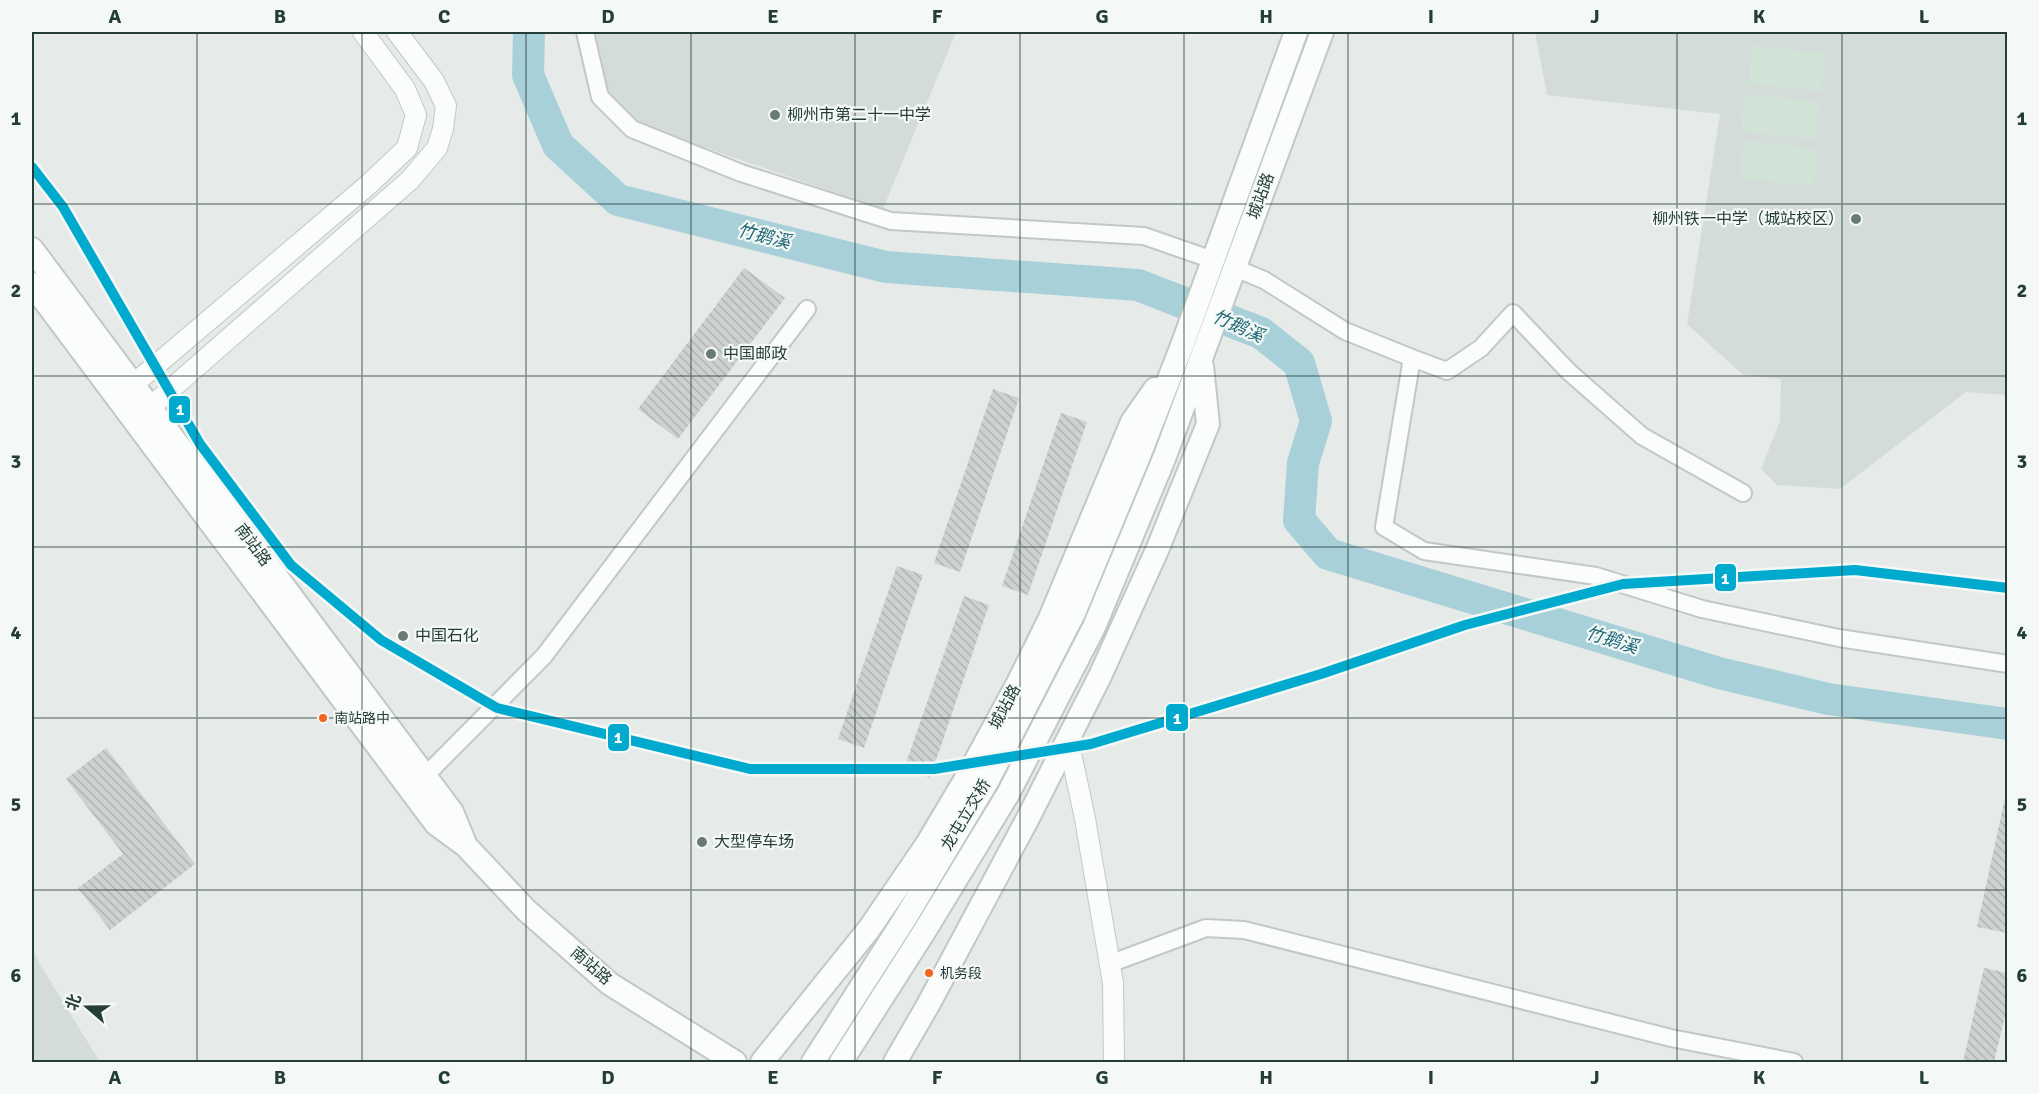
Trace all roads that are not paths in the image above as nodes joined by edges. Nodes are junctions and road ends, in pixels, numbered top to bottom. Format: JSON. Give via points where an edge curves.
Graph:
{"nodes":[{"id":1,"x":363,"y":32,"type":"edge"},
{"id":2,"x":397,"y":32,"type":"edge"},
{"id":3,"x":585,"y":32,"type":"edge"},
{"id":4,"x":1296,"y":32,"type":"edge"},
{"id":5,"x":1322,"y":32,"type":"edge"},
{"id":6,"x":32,"y":249,"type":"edge"},
{"id":7,"x":1211,"y":268,"type":"junction"},
{"id":8,"x":1232,"y":275,"type":"junction"},
{"id":9,"x":32,"y":284,"type":"edge"},
{"id":10,"x":807,"y":309,"type":"dead end"},
{"id":11,"x":1181,"y":348,"type":"junction"},
{"id":12,"x":1203,"y":356,"type":"junction"},
{"id":13,"x":1412,"y":358,"type":"junction"},
{"id":14,"x":125,"y":392,"type":"junction"},
{"id":15,"x":142,"y":414,"type":"junction"},
{"id":16,"x":1139,"y":456,"type":"joint"},
{"id":17,"x":1165,"y":456,"type":"joint"},
{"id":18,"x":1743,"y":493,"type":"dead end"},
{"id":19,"x":2007,"y":664,"type":"edge"},
{"id":20,"x":1068,"y":739,"type":"junction"},
{"id":21,"x":425,"y":776,"type":"junction"},
{"id":22,"x":466,"y":846,"type":"junction"},
{"id":23,"x":1109,"y":963,"type":"junction"},
{"id":24,"x":735,"y":1062,"type":"edge"},
{"id":25,"x":762,"y":1062,"type":"edge"},
{"id":26,"x":813,"y":1062,"type":"edge"},
{"id":27,"x":841,"y":1062,"type":"edge"},
{"id":28,"x":895,"y":1062,"type":"edge"},
{"id":29,"x":1114,"y":1062,"type":"edge"},
{"id":30,"x":1794,"y":1062,"type":"edge"}],
"edges":[{"from":1,"to":14,"type":"street","via":[[405,89],[416,115],[407,148]]},
{"from":2,"to":15,"type":"street","via":[[434,81],[446,106],[436,148],[410,180]]},
{"from":3,"to":7,"type":"street","via":[[600,97],[632,129],[741,173],[891,221],[1144,236]]},
{"from":4,"to":7,"type":"main road","name":"城站路"},
{"from":5,"to":8,"type":"main road","name":"城站路"},
{"from":6,"to":14,"type":"main road","name":"南站路"},
{"from":7,"to":11,"type":"main road","name":"城站路"},
{"from":8,"to":12,"type":"main road","name":"城站路"},
{"from":8,"to":13,"type":"street","via":[[1264,280],[1345,331]]},
{"from":9,"to":14,"type":"main road","name":"南站路"},
{"from":10,"to":21,"type":"street","via":[[544,656]]},
{"from":11,"to":16,"type":"main road","name":"城站路"},
{"from":11,"to":25,"type":"main road","name":"城站路","via":[[1132,422],[1050,618],[968,775],[927,844],[868,929]]},
{"from":12,"to":17,"type":"main road","name":"城站路"},
{"from":12,"to":20,"type":"main road","name":"城站路","via":[[1208,424],[1158,548]]},
{"from":13,"to":18,"type":"street","via":[[1447,371],[1481,348],[1512,313],[1568,371],[1642,436]]},
{"from":13,"to":19,"type":"street","via":[[1384,526],[1424,551],[1596,576],[1702,609],[1839,639]]},
{"from":14,"to":15,"type":"main road","name":"南站路"},
{"from":15,"to":21,"type":"main road","name":"南站路"},
{"from":15,"to":22,"type":"main road","name":"南站路","via":[[436,824]]},
{"from":16,"to":26,"type":"main road","name":"龙屯立交桥","via":[[1074,613],[987,780]]},
{"from":17,"to":27,"type":"main road","name":"龙屯立交桥","via":[[1094,627],[1008,794]]},
{"from":20,"to":23,"type":"street"},
{"from":20,"to":28,"type":"main road","name":"城站路"},
{"from":21,"to":22,"type":"main road","name":"南站路","via":[[453,812]]},
{"from":22,"to":24,"type":"main road","name":"南站路","via":[[526,910],[610,984]]},
{"from":23,"to":29,"type":"street"},
{"from":23,"to":30,"type":"street","via":[[1206,927],[1244,930],[1671,1038]]}]}
